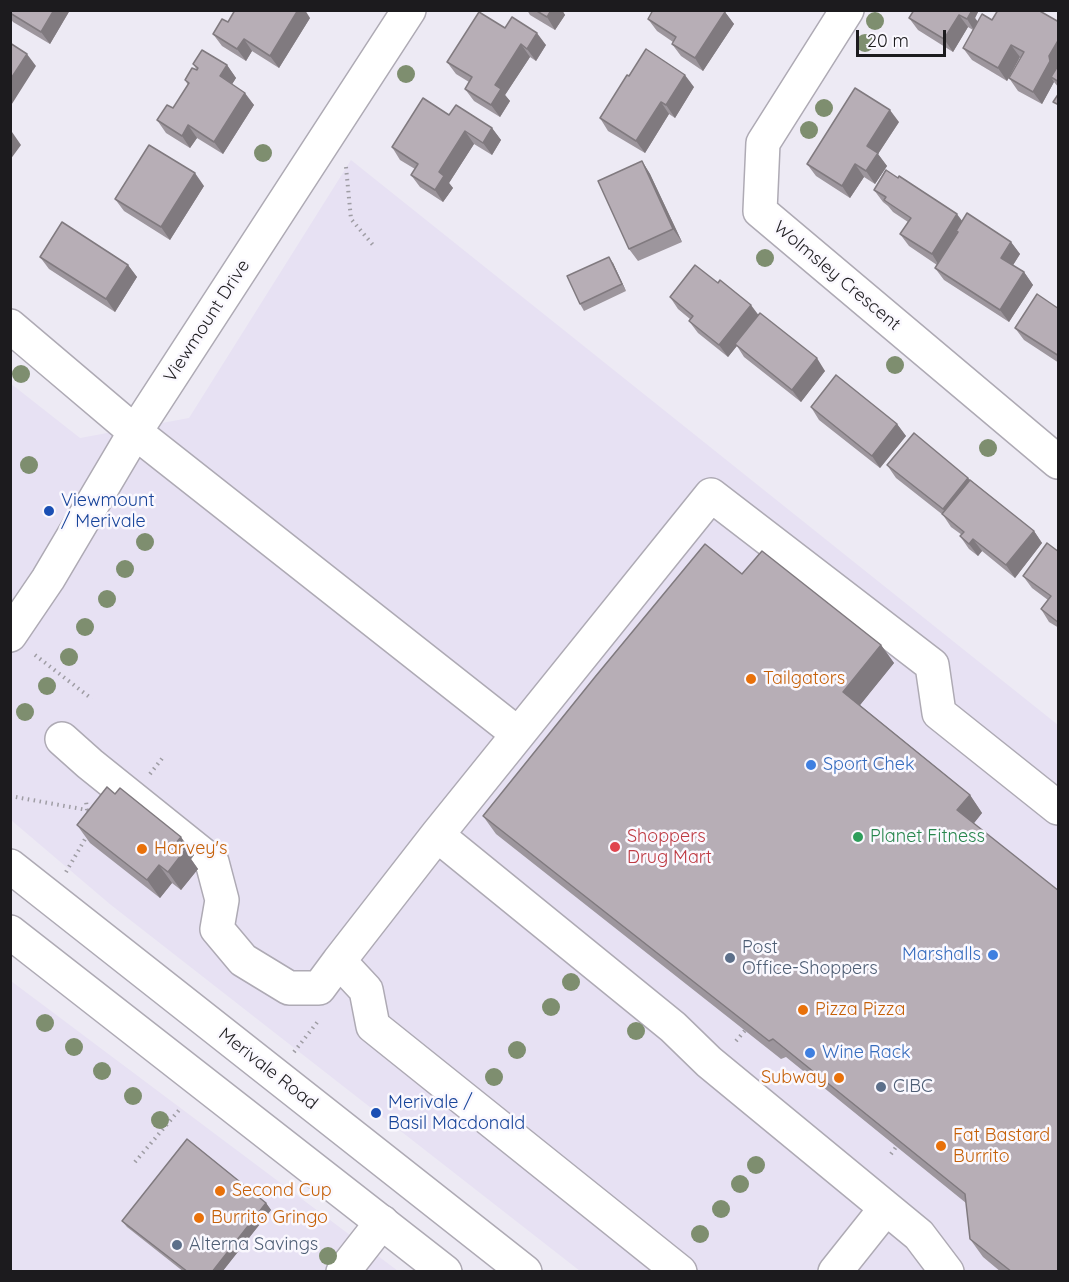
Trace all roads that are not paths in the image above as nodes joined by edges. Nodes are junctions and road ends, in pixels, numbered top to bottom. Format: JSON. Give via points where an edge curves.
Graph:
{"nodes":[{"id":1,"x":409,"y":10,"type":"edge"},
{"id":2,"x":847,"y":10,"type":"edge"},
{"id":3,"x":10,"y":326,"type":"edge"},
{"id":4,"x":135,"y":432,"type":"junction"},
{"id":5,"x":1059,"y":462,"type":"edge"},
{"id":6,"x":20,"y":643,"type":"edge"},
{"id":7,"x":518,"y":734,"type":"junction"},
{"id":8,"x":62,"y":739,"type":"dead end"},
{"id":9,"x":1059,"y":808,"type":"edge"},
{"id":10,"x":437,"y":835,"type":"junction"},
{"id":11,"x":10,"y":866,"type":"edge"},
{"id":12,"x":10,"y":932,"type":"edge"},
{"id":13,"x":339,"y":961,"type":"junction"},
{"id":14,"x":886,"y":1208,"type":"junction"},
{"id":15,"x":382,"y":1222,"type":"junction"},
{"id":16,"x":343,"y":1272,"type":"edge"},
{"id":17,"x":446,"y":1272,"type":"edge"},
{"id":18,"x":525,"y":1272,"type":"edge"},
{"id":19,"x":680,"y":1272,"type":"edge"},
{"id":20,"x":835,"y":1272,"type":"edge"},
{"id":21,"x":947,"y":1272,"type":"edge"}],
"edges":[{"from":1,"to":4,"type":"street","name":"Viewmount Drive"},
{"from":2,"to":5,"type":"street","name":"Wolmsley Crescent","via":[[763,143],[760,211]]},
{"from":3,"to":4,"type":"street"},
{"from":4,"to":6,"type":"street","name":"Viewmount Drive","via":[[48,579]]},
{"from":4,"to":7,"type":"street"},
{"from":7,"to":9,"type":"street","via":[[711,495],[932,665],[939,713]]},
{"from":7,"to":10,"type":"street"},
{"from":8,"to":13,"type":"street","via":[[212,862],[222,900],[217,928],[243,960],[289,988],[319,988]]},
{"from":10,"to":13,"type":"street"},
{"from":10,"to":14,"type":"street","via":[[673,1027],[709,1062]]},
{"from":11,"to":18,"type":"street","name":"Merivale Road"},
{"from":12,"to":15,"type":"street"},
{"from":13,"to":19,"type":"street","via":[[366,990],[373,1026]]},
{"from":14,"to":20,"type":"street"},
{"from":14,"to":21,"type":"street","via":[[919,1235]]},
{"from":15,"to":16,"type":"street"},
{"from":15,"to":17,"type":"street"}]}
